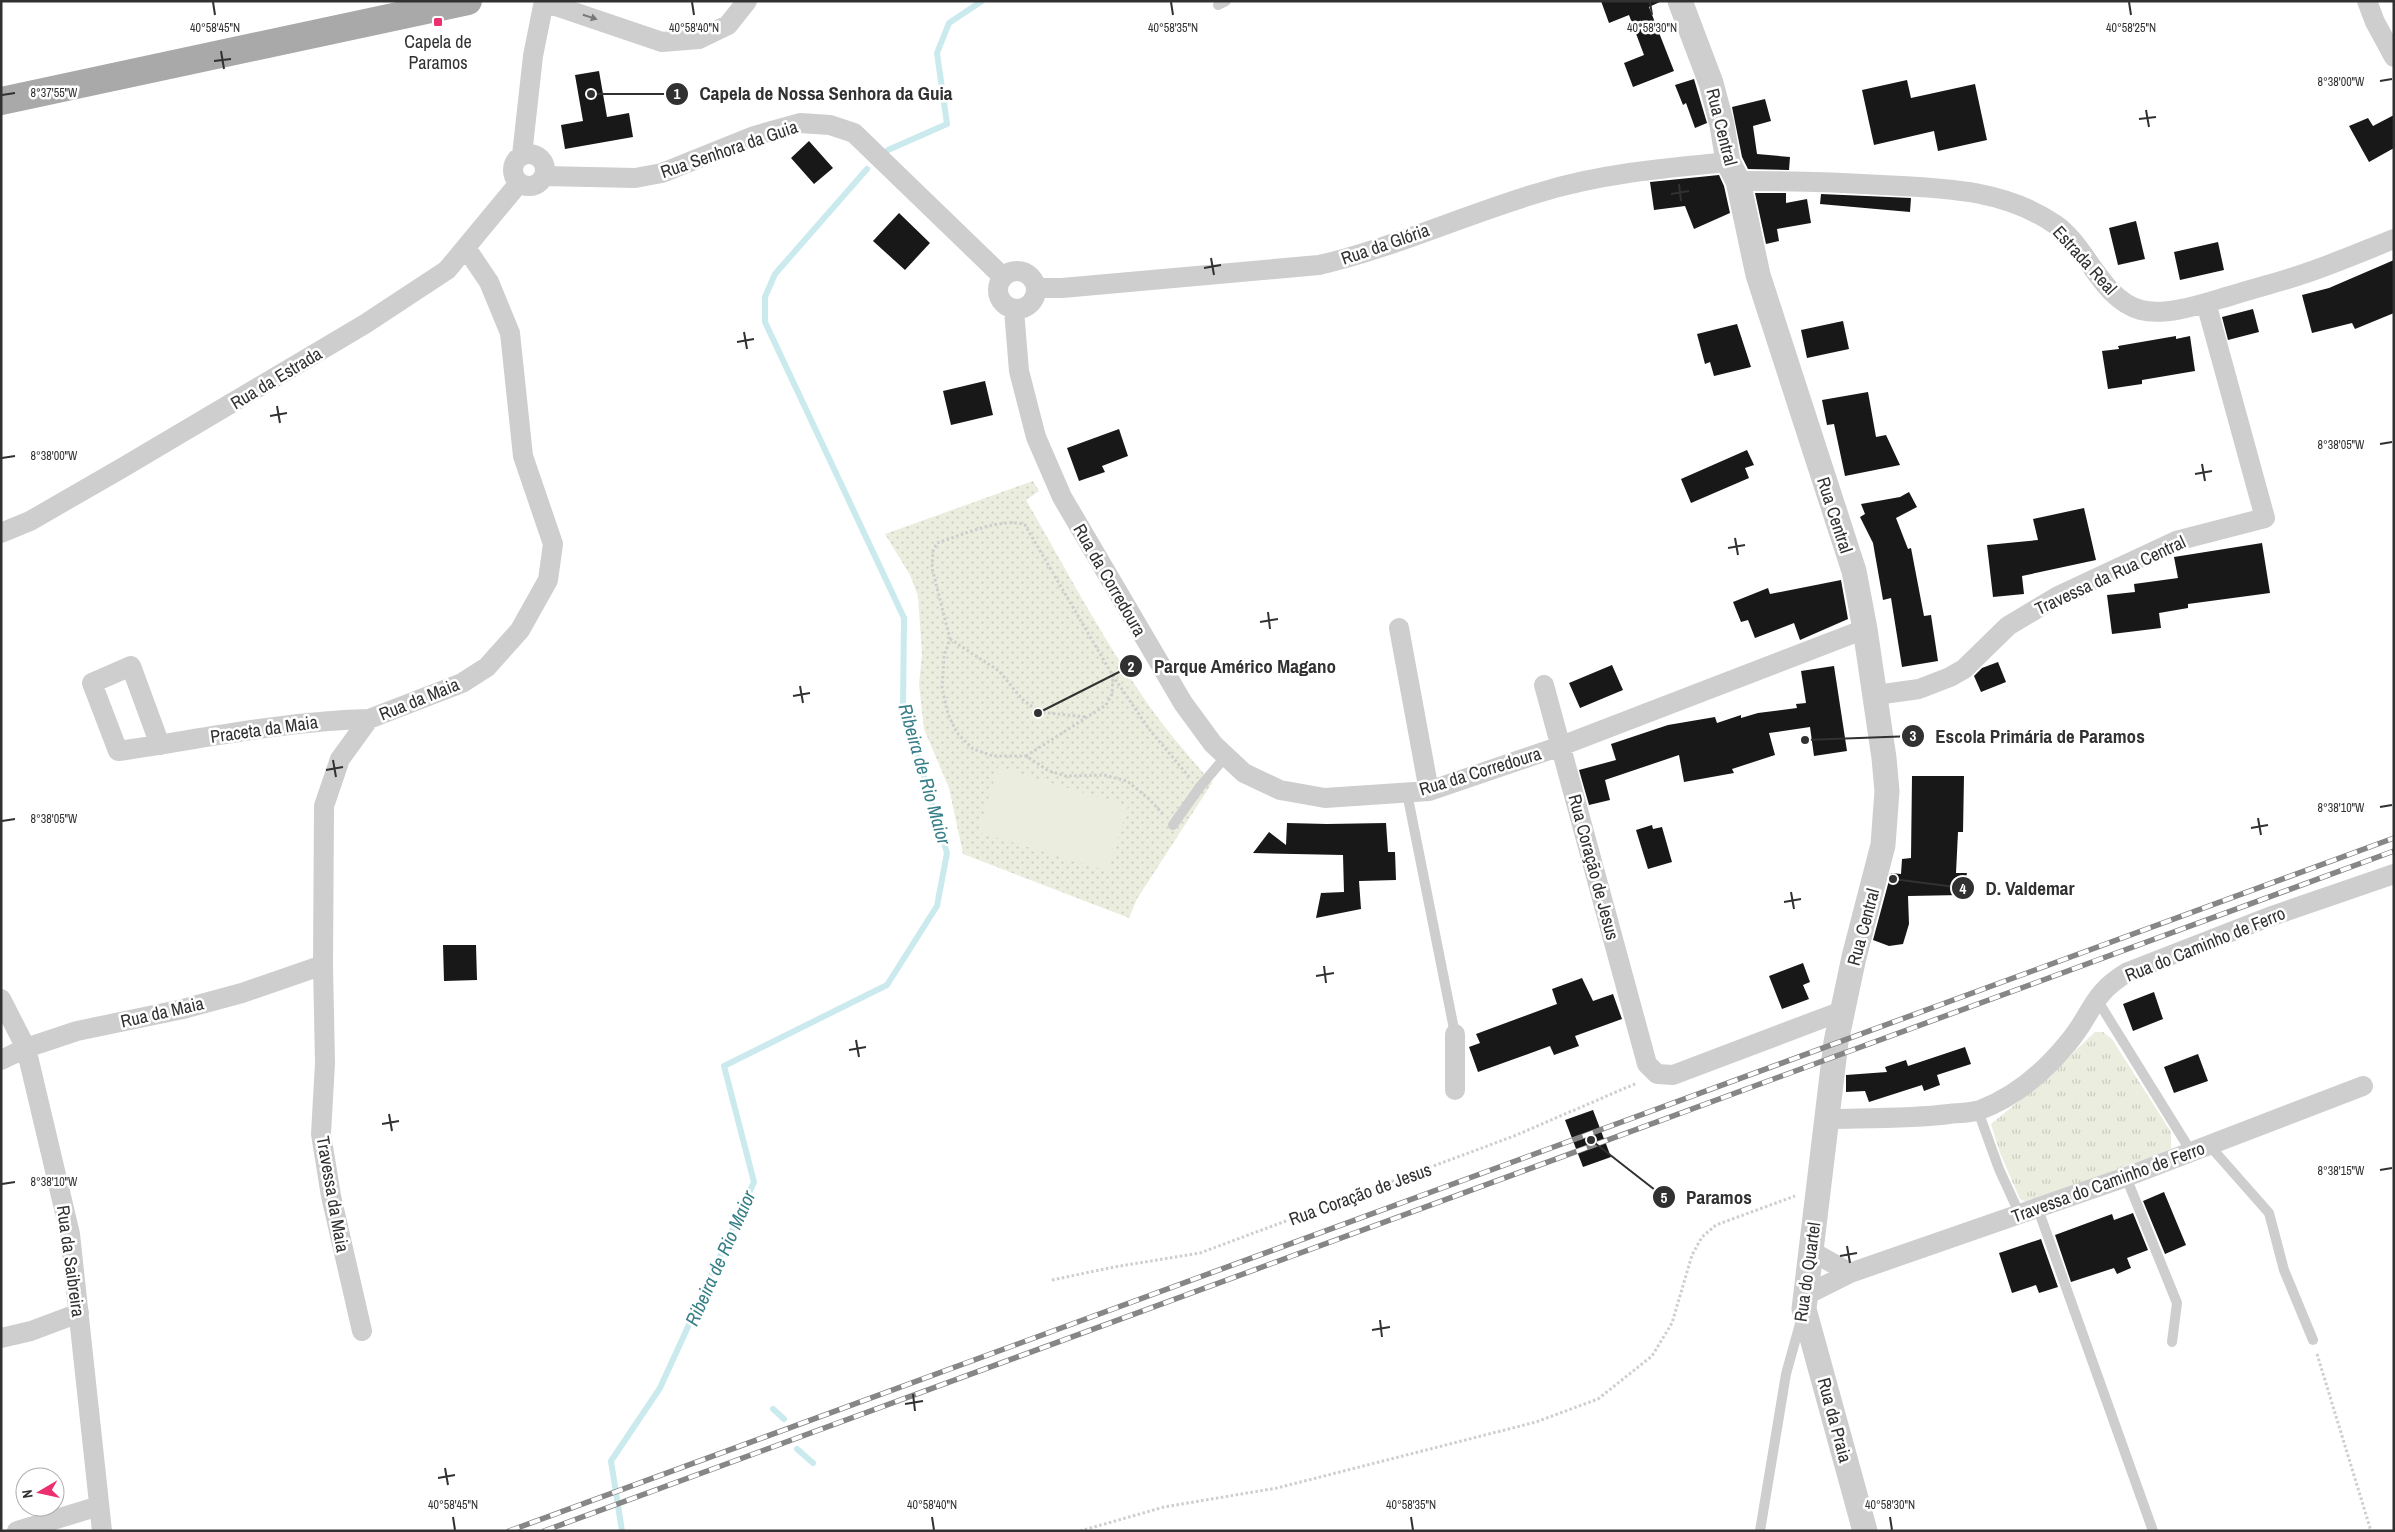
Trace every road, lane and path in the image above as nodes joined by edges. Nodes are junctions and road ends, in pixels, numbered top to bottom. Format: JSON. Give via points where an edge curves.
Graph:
{"nodes":[{"id":1,"x":468,"y":1,"type":"edge"},
{"id":2,"x":747,"y":1,"type":"edge"},
{"id":3,"x":1680,"y":1,"type":"edge"},
{"id":4,"x":2368,"y":1,"type":"edge"},
{"id":5,"x":544,"y":2,"type":"edge"},
{"id":6,"x":2394,"y":57,"type":"edge"},
{"id":7,"x":1,"y":101,"type":"edge"},
{"id":8,"x":522,"y":155,"type":"junction"},
{"id":9,"x":1733,"y":172,"type":"junction"},
{"id":10,"x":545,"y":176,"type":"junction"},
{"id":11,"x":519,"y":183,"type":"junction"},
{"id":12,"x":2394,"y":238,"type":"edge"},
{"id":13,"x":466,"y":248,"type":"junction"},
{"id":14,"x":1003,"y":277,"type":"junction"},
{"id":15,"x":1036,"y":288,"type":"junction"},
{"id":16,"x":2206,"y":303,"type":"junction"},
{"id":17,"x":1014,"y":310,"type":"junction"},
{"id":18,"x":1,"y":533,"type":"edge"},
{"id":19,"x":1400,"y":628,"type":"dead end"},
{"id":20,"x":1865,"y":628,"type":"junction"},
{"id":21,"x":950,"y":639,"type":"junction"},
{"id":22,"x":1113,"y":676,"type":"junction"},
{"id":23,"x":1544,"y":685,"type":"dead end"},
{"id":24,"x":1876,"y":695,"type":"junction"},
{"id":25,"x":1087,"y":717,"type":"junction"},
{"id":26,"x":369,"y":719,"type":"junction"},
{"id":27,"x":160,"y":745,"type":"dead end"},
{"id":28,"x":1560,"y":746,"type":"junction"},
{"id":29,"x":1026,"y":756,"type":"junction"},
{"id":30,"x":1226,"y":756,"type":"junction"},
{"id":31,"x":1199,"y":788,"type":"junction"},
{"id":32,"x":1429,"y":791,"type":"junction"},
{"id":33,"x":1407,"y":793,"type":"junction"},
{"id":34,"x":1173,"y":825,"type":"joint"},
{"id":35,"x":2394,"y":874,"type":"edge"},
{"id":36,"x":323,"y":965,"type":"junction"},
{"id":37,"x":2096,"y":998,"type":"junction"},
{"id":38,"x":1,"y":1000,"type":"edge"},
{"id":39,"x":1842,"y":1011,"type":"junction"},
{"id":40,"x":1455,"y":1034,"type":"joint"},
{"id":41,"x":1836,"y":1042,"type":"joint"},
{"id":42,"x":26,"y":1048,"type":"junction"},
{"id":43,"x":1,"y":1060,"type":"edge"},
{"id":44,"x":1657,"y":1074,"type":"junction"},
{"id":45,"x":2363,"y":1086,"type":"dead end"},
{"id":46,"x":1455,"y":1090,"type":"dead end"},
{"id":47,"x":1978,"y":1111,"type":"junction"},
{"id":48,"x":1827,"y":1119,"type":"junction"},
{"id":49,"x":2200,"y":1149,"type":"junction"},
{"id":50,"x":2126,"y":1177,"type":"junction"},
{"id":51,"x":1817,"y":1191,"type":"junction"},
{"id":52,"x":2029,"y":1212,"type":"junction"},
{"id":53,"x":1811,"y":1251,"type":"junction"},
{"id":54,"x":1850,"y":1273,"type":"junction"},
{"id":55,"x":1052,"y":1280,"type":"dead end"},
{"id":56,"x":1805,"y":1302,"type":"junction"},
{"id":57,"x":79,"y":1313,"type":"junction"},
{"id":58,"x":362,"y":1331,"type":"dead end"},
{"id":59,"x":1,"y":1338,"type":"edge"},
{"id":60,"x":2313,"y":1340,"type":"joint"},
{"id":61,"x":2172,"y":1342,"type":"dead end"},
{"id":62,"x":99,"y":1506,"type":"junction"},
{"id":63,"x":17,"y":1531,"type":"edge"},
{"id":64,"x":102,"y":1531,"type":"edge"},
{"id":65,"x":1080,"y":1531,"type":"edge"},
{"id":66,"x":1760,"y":1531,"type":"edge"},
{"id":67,"x":1865,"y":1531,"type":"edge"},
{"id":68,"x":2152,"y":1531,"type":"edge"},
{"id":69,"x":2371,"y":1531,"type":"edge"}],
"edges":[{"from":1,"to":7,"type":"main road"},
{"from":5,"to":2,"type":"street","one_way":true,"via":[[662,42],[699,39],[728,25]]},
{"from":3,"to":9,"type":"street","name":"Rua Central","via":[[1711,82]]},
{"from":4,"to":6,"type":"street"},
{"from":5,"to":8,"type":"street","via":[[533,56]]},
{"from":8,"to":10,"type":"street","via":[[528,153],[539,157],[546,166]]},
{"from":8,"to":11,"type":"street","via":[[513,168]]},
{"from":9,"to":15,"type":"street","name":"Rua da Glória","via":[[1637,171],[1540,192],[1356,256],[1318,265]]},
{"from":9,"to":16,"type":"street","name":"Estrada Real","via":[[1984,194],[2025,206],[2058,226],[2115,295],[2140,310],[2164,312]]},
{"from":9,"to":20,"type":"street","name":"Rua Central","via":[[1758,275],[1854,571]]},
{"from":10,"to":11,"type":"street","via":[[534,186]]},
{"from":10,"to":14,"type":"street","name":"Rua Senhora da Guia","via":[[635,178],[662,173],[754,136],[800,122],[830,125],[854,133]]},
{"from":11,"to":13,"type":"street","name":"Rua da Estrada"},
{"from":12,"to":16,"type":"street","name":"Estrada Real","via":[[2309,272]]},
{"from":13,"to":18,"type":"street","name":"Rua da Estrada","via":[[446,270],[366,324],[97,483],[30,521]]},
{"from":13,"to":26,"type":"street","name":"Rua da Maia","via":[[489,282],[510,333],[523,456],[553,544],[548,580],[520,630],[487,667],[462,683]]},
{"from":14,"to":15,"type":"street","via":[[1014,271],[1026,273]]},
{"from":14,"to":17,"type":"street","via":[[998,294],[1004,304]]},
{"from":15,"to":17,"type":"street","via":[[1034,299],[1026,308]]},
{"from":16,"to":24,"type":"street","name":"Travessa da Rua Central","via":[[2266,518],[2176,541],[2058,596],[2008,626],[1964,669],[1950,677],[1919,689]]},
{"from":17,"to":30,"type":"street","name":"Rua da Corredoura","via":[[1019,371],[1036,437],[1062,497],[1183,703],[1213,744]]},
{"from":19,"to":32,"type":"street"},
{"from":20,"to":24,"type":"street","name":"Rua Central"},
{"from":20,"to":28,"type":"street","name":"Rua da Corredoura"},
{"from":21,"to":22,"type":"path","via":[[932,568],[937,543],[1002,523],[1016,522],[1025,526]]},
{"from":21,"to":25,"type":"path","via":[[999,671],[1022,699],[1038,712]]},
{"from":21,"to":29,"type":"path","via":[[944,656],[942,688],[948,714],[958,733],[973,748],[993,756]]},
{"from":22,"to":25,"type":"path","via":[[1112,694],[1106,705]]},
{"from":22,"to":31,"type":"path","via":[[1149,729]]},
{"from":23,"to":28,"type":"street","name":"Rua Coração de Jesus"},
{"from":24,"to":39,"type":"street","name":"Rua Central","via":[[1886,783],[1886,820]]},
{"from":25,"to":29,"type":"path"},
{"from":26,"to":27,"type":"street","name":"Praceta da Maia","via":[[325,720]]},
{"from":26,"to":36,"type":"street","name":"Rua da Maia","via":[[340,759],[324,806]]},
{"from":28,"to":32,"type":"street","name":"Rua da Corredoura"},
{"from":28,"to":44,"type":"street","name":"Rua Coração de Jesus","via":[[1647,1064]]},
{"from":29,"to":34,"type":"path","via":[[1049,771],[1066,776],[1104,774],[1127,782],[1148,798]]},
{"from":30,"to":31,"type":"lane"},
{"from":30,"to":33,"type":"street","name":"Rua da Corredoura","via":[[1244,773],[1280,790],[1325,798]]},
{"from":31,"to":34,"type":"lane"},
{"from":32,"to":33,"type":"street","name":"Rua da Corredoura"},
{"from":33,"to":40,"type":"lane"},
{"from":35,"to":37,"type":"street","name":"Rua do Caminho de Ferro","via":[[2269,917],[2128,972],[2114,980]]},
{"from":36,"to":42,"type":"street","name":"Rua da Maia","via":[[242,993],[77,1031]]},
{"from":36,"to":58,"type":"street","name":"Travessa da Maia","via":[[325,1064],[321,1134],[331,1196]]},
{"from":37,"to":47,"type":"street","name":"Rua do Caminho de Ferro","via":[[2069,1042],[2053,1060],[2012,1093]]},
{"from":37,"to":49,"type":"lane"},
{"from":38,"to":42,"type":"street","name":"Rua da Saibreira"},
{"from":39,"to":41,"type":"street","name":"Rua Central"},
{"from":39,"to":44,"type":"street","via":[[1673,1075]]},
{"from":40,"to":46,"type":"street"},
{"from":41,"to":48,"type":"street","name":"Rua do Quartel"},
{"from":42,"to":43,"type":"street","name":"Rua da Maia"},
{"from":42,"to":57,"type":"street","name":"Rua da Saibreira","via":[[70,1234]]},
{"from":44,"to":55,"type":"path","name":"Rua Coração de Jesus","via":[[1514,1136],[1200,1253]]},
{"from":45,"to":49,"type":"street","name":"Travessa do Caminho de Ferro"},
{"from":47,"to":48,"type":"street","name":"Rua do Caminho de Ferro","via":[[1924,1118]]},
{"from":47,"to":52,"type":"lane","via":[[1999,1169]]},
{"from":48,"to":51,"type":"street","name":"Rua do Quartel"},
{"from":49,"to":50,"type":"street","name":"Travessa do Caminho de Ferro"},
{"from":49,"to":60,"type":"lane","via":[[2269,1214],[2284,1270]]},
{"from":50,"to":52,"type":"street","name":"Travessa do Caminho de Ferro"},
{"from":50,"to":61,"type":"lane","via":[[2177,1303]]},
{"from":51,"to":53,"type":"street","name":"Rua do Quartel"},
{"from":51,"to":65,"type":"path","via":[[1716,1226],[1702,1237],[1692,1255],[1672,1323],[1652,1356],[1598,1399],[1526,1425],[1277,1488],[1164,1507]]},
{"from":52,"to":54,"type":"street","name":"Travessa do Caminho de Ferro"},
{"from":52,"to":68,"type":"lane"},
{"from":53,"to":54,"type":"street"},
{"from":53,"to":56,"type":"street","name":"Rua do Quartel"},
{"from":54,"to":56,"type":"street","name":"Travessa do Caminho de Ferro"},
{"from":56,"to":66,"type":"lane","name":"Rua do Quartel","via":[[1786,1374]]},
{"from":56,"to":67,"type":"street","name":"Rua da Praia"},
{"from":57,"to":59,"type":"street"},
{"from":57,"to":62,"type":"street","name":"Rua da Saibreira"},
{"from":60,"to":69,"type":"path"},
{"from":62,"to":63,"type":"street"},
{"from":62,"to":64,"type":"street","name":"Rua da Saibreira"}]}
